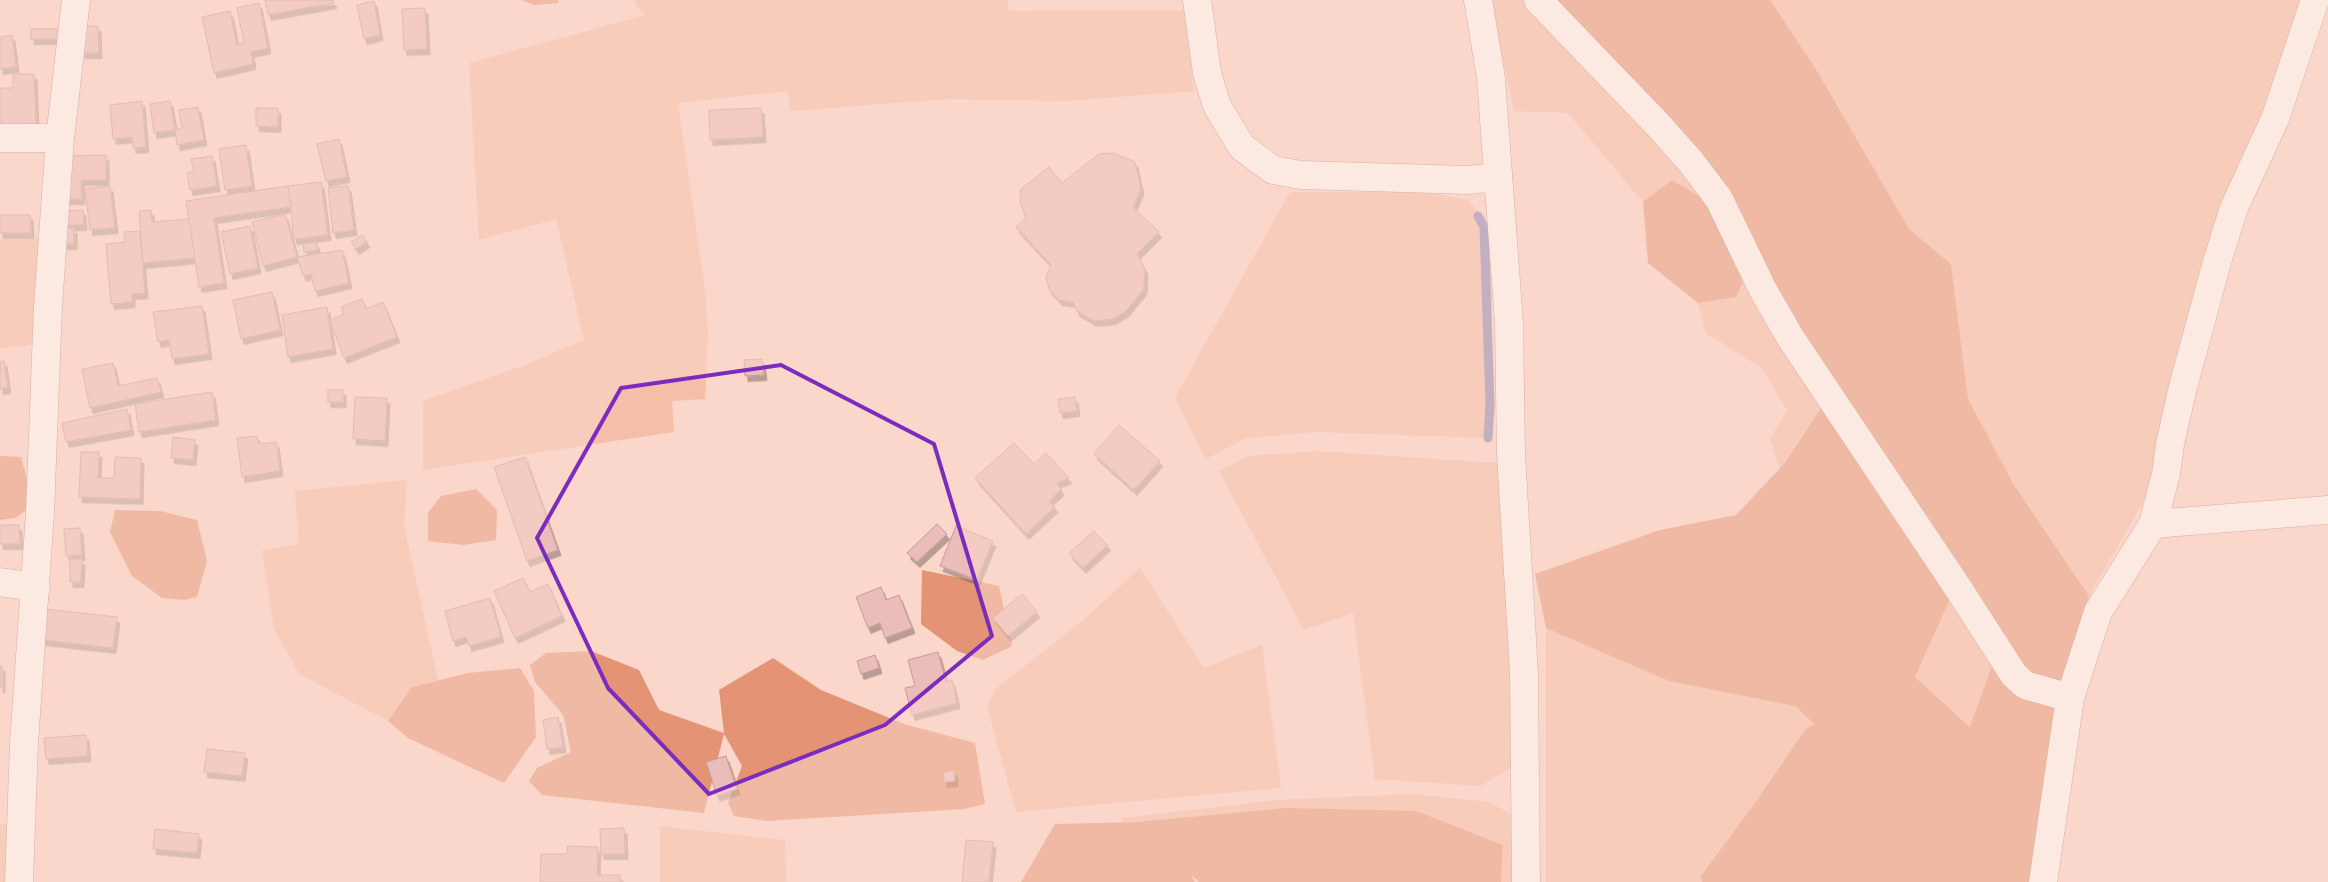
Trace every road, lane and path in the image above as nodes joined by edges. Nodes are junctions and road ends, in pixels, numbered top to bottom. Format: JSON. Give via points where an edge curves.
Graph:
{"nodes":[{"id":1,"x":76,"y":0,"type":"edge"},
{"id":2,"x":1197,"y":0,"type":"edge"},
{"id":3,"x":1478,"y":0,"type":"edge"},
{"id":4,"x":1538,"y":0,"type":"edge"},
{"id":5,"x":2315,"y":0,"type":"edge"},
{"id":6,"x":0,"y":138,"type":"edge"},
{"id":7,"x":60,"y":138,"type":"junction"},
{"id":8,"x":1498,"y":178,"type":"junction"},
{"id":9,"x":2328,"y":510,"type":"edge"},
{"id":10,"x":2152,"y":524,"type":"junction"},
{"id":11,"x":0,"y":582,"type":"edge"},
{"id":12,"x":36,"y":587,"type":"junction"},
{"id":13,"x":2070,"y":698,"type":"junction"},
{"id":14,"x":19,"y":882,"type":"edge"},
{"id":15,"x":1526,"y":882,"type":"edge"},
{"id":16,"x":2044,"y":882,"type":"edge"}],
"edges":[{"from":1,"to":7,"type":"street"},
{"from":2,"to":8,"type":"street","via":[[1207,73],[1217,106],[1242,147],[1273,170],[1301,175]]},
{"from":3,"to":8,"type":"street","via":[[1491,78]]},
{"from":4,"to":13,"type":"street","via":[[1667,134],[1719,199],[1762,290],[1790,337],[2014,675],[2025,684]]},
{"from":5,"to":10,"type":"street","via":[[2275,119],[2234,208],[2217,262],[2189,361],[2166,474]]},
{"from":6,"to":7,"type":"street"},
{"from":7,"to":12,"type":"street","via":[[48,306]]},
{"from":8,"to":15,"type":"street","via":[[1509,323],[1511,454],[1524,673]]},
{"from":9,"to":10,"type":"street"},
{"from":10,"to":13,"type":"street","via":[[2098,612]]},
{"from":11,"to":12,"type":"street"},
{"from":12,"to":14,"type":"street","via":[[24,743]]},
{"from":13,"to":16,"type":"street"}]}
